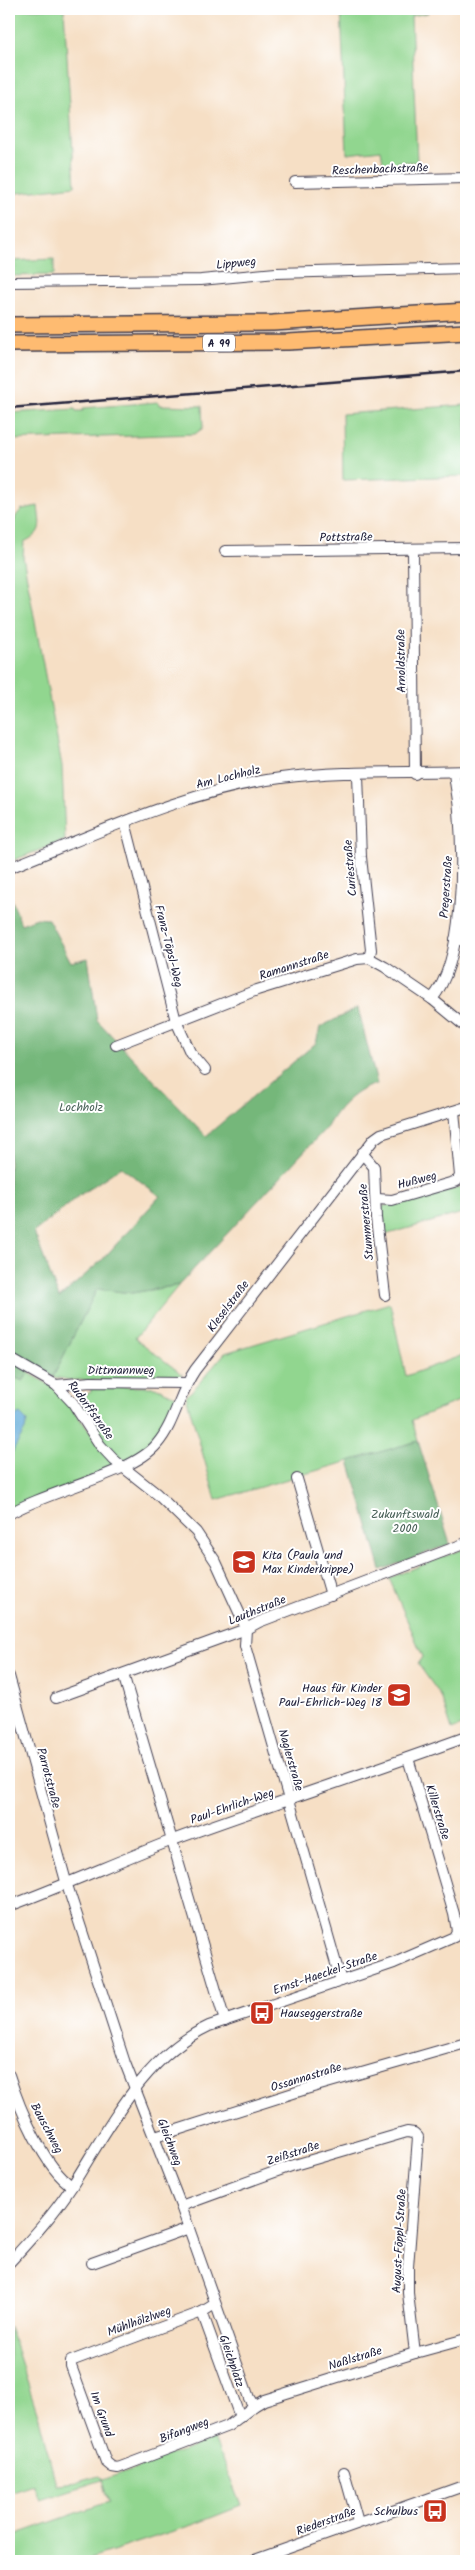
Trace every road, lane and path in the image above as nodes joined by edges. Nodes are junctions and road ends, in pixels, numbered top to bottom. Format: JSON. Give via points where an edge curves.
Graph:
{"nodes":[{"id":1,"x":466,"y":178,"type":"edge"},
{"id":2,"x":294,"y":182,"type":"dead end"},
{"id":3,"x":466,"y":268,"type":"edge"},
{"id":4,"x":9,"y":282,"type":"edge"},
{"id":5,"x":466,"y":311,"type":"edge"},
{"id":6,"x":9,"y":325,"type":"edge"},
{"id":7,"x":466,"y":332,"type":"edge"},
{"id":8,"x":11,"y":345,"type":"edge"},
{"id":9,"x":466,"y":548,"type":"edge"},
{"id":10,"x":412,"y":549,"type":"junction"},
{"id":11,"x":225,"y":551,"type":"dead end"},
{"id":12,"x":454,"y":772,"type":"junction"},
{"id":13,"x":466,"y":772,"type":"edge"},
{"id":14,"x":358,"y":774,"type":"junction"},
{"id":15,"x":415,"y":774,"type":"junction"},
{"id":16,"x":125,"y":822,"type":"junction"},
{"id":17,"x":9,"y":868,"type":"edge"},
{"id":18,"x":455,"y":939,"type":"junction"},
{"id":19,"x":466,"y":941,"type":"edge"},
{"id":20,"x":369,"y":958,"type":"junction"},
{"id":21,"x":432,"y":999,"type":"junction"},
{"id":22,"x":176,"y":1021,"type":"junction"},
{"id":23,"x":466,"y":1027,"type":"edge"},
{"id":24,"x":116,"y":1044,"type":"dead end"},
{"id":25,"x":205,"y":1070,"type":"dead end"},
{"id":26,"x":466,"y":1107,"type":"edge"},
{"id":27,"x":454,"y":1111,"type":"junction"},
{"id":28,"x":362,"y":1153,"type":"junction"},
{"id":29,"x":376,"y":1199,"type":"junction"},
{"id":30,"x":386,"y":1295,"type":"dead end"},
{"id":31,"x":9,"y":1358,"type":"edge"},
{"id":32,"x":186,"y":1384,"type":"junction"},
{"id":33,"x":56,"y":1385,"type":"junction"},
{"id":34,"x":123,"y":1467,"type":"junction"},
{"id":35,"x":297,"y":1479,"type":"dead end"},
{"id":36,"x":9,"y":1514,"type":"edge"},
{"id":37,"x":466,"y":1543,"type":"edge"},
{"id":38,"x":331,"y":1594,"type":"junction"},
{"id":39,"x":246,"y":1629,"type":"junction"},
{"id":40,"x":122,"y":1674,"type":"junction"},
{"id":41,"x":9,"y":1676,"type":"edge"},
{"id":42,"x":56,"y":1698,"type":"dead end"},
{"id":43,"x":466,"y":1737,"type":"edge"},
{"id":44,"x":408,"y":1758,"type":"junction"},
{"id":45,"x":289,"y":1800,"type":"junction"},
{"id":46,"x":171,"y":1841,"type":"junction"},
{"id":47,"x":66,"y":1885,"type":"junction"},
{"id":48,"x":9,"y":1906,"type":"edge"},
{"id":49,"x":460,"y":1926,"type":"edge"},
{"id":50,"x":341,"y":1981,"type":"junction"},
{"id":51,"x":225,"y":2020,"type":"junction"},
{"id":52,"x":466,"y":2043,"type":"edge"},
{"id":53,"x":9,"y":2075,"type":"edge"},
{"id":54,"x":135,"y":2088,"type":"junction"},
{"id":55,"x":414,"y":2132,"type":"joint"},
{"id":56,"x":155,"y":2137,"type":"junction"},
{"id":57,"x":72,"y":2186,"type":"junction"},
{"id":58,"x":181,"y":2206,"type":"junction"},
{"id":59,"x":189,"y":2228,"type":"junction"},
{"id":60,"x":9,"y":2263,"type":"edge"},
{"id":61,"x":92,"y":2263,"type":"dead end"},
{"id":62,"x":215,"y":2304,"type":"junction"},
{"id":63,"x":202,"y":2312,"type":"junction"},
{"id":64,"x":466,"y":2339,"type":"edge"},
{"id":65,"x":415,"y":2352,"type":"junction"},
{"id":66,"x":71,"y":2361,"type":"joint"},
{"id":67,"x":254,"y":2406,"type":"junction"},
{"id":68,"x":240,"y":2417,"type":"junction"},
{"id":69,"x":118,"y":2468,"type":"joint"},
{"id":70,"x":344,"y":2472,"type":"dead end"},
{"id":71,"x":466,"y":2485,"type":"edge"},
{"id":72,"x":358,"y":2522,"type":"junction"},
{"id":73,"x":252,"y":2561,"type":"edge"}],
"edges":[{"from":1,"to":2,"type":"street","name":"Reschenbachstraße"},
{"from":3,"to":4,"type":"street","name":"Lippweg","via":[[267,273],[201,280]]},
{"from":5,"to":6,"type":"highway","number":"A 99","via":[[273,323]]},
{"from":7,"to":8,"type":"highway","number":"A 99","via":[[288,342]]},
{"from":9,"to":10,"type":"street","name":"Pottstraße"},
{"from":10,"to":11,"type":"street","name":"Pottstraße"},
{"from":10,"to":15,"type":"street","name":"Arnoldstraße"},
{"from":12,"to":13,"type":"street","name":"Am Lochholz"},
{"from":12,"to":15,"type":"street","name":"Am Lochholz"},
{"from":12,"to":18,"type":"street","name":"Pregerstraße","via":[[462,856]]},
{"from":14,"to":15,"type":"street","name":"Am Lochholz"},
{"from":14,"to":16,"type":"street","name":"Am Lochholz","via":[[259,782],[195,798]]},
{"from":14,"to":20,"type":"street","name":"Curiestraße"},
{"from":16,"to":17,"type":"street","name":"Am Lochholz"},
{"from":16,"to":22,"type":"street","name":"Franz-Töpsl-Weg"},
{"from":18,"to":19,"type":"street"},
{"from":18,"to":21,"type":"street","name":"Pregerstraße","via":[[449,966]]},
{"from":20,"to":21,"type":"street"},
{"from":20,"to":22,"type":"street","name":"Ramannstraße","via":[[320,969]]},
{"from":21,"to":23,"type":"street"},
{"from":22,"to":24,"type":"street","name":"Ramannstraße"},
{"from":22,"to":25,"type":"street","name":"Franz-Töpsl-Weg","via":[[190,1052]]},
{"from":26,"to":27,"type":"street","name":"Kleselstraße"},
{"from":27,"to":28,"type":"street","name":"Kleselstraße","via":[[381,1134]]},
{"from":27,"to":29,"type":"street","name":"Hußweg","via":[[460,1176],[457,1181],[392,1200]]},
{"from":28,"to":29,"type":"street","name":"Stummerstraße","via":[[374,1167]]},
{"from":28,"to":32,"type":"street","name":"Kleselstraße"},
{"from":29,"to":30,"type":"street","name":"Stummerstraße"},
{"from":31,"to":33,"type":"street","name":"Rudorffstraße"},
{"from":32,"to":33,"type":"street","name":"Dittmannweg","via":[[91,1382]]},
{"from":32,"to":34,"type":"street","name":"Kleselstraße","via":[[164,1435],[147,1453]]},
{"from":33,"to":34,"type":"street","name":"Rudorffstraße","via":[[73,1403],[100,1445]]},
{"from":34,"to":36,"type":"street","name":"Kleselstraße"},
{"from":34,"to":39,"type":"street","name":"Naglerstraße","via":[[196,1532],[216,1562]]},
{"from":35,"to":38,"type":"street"},
{"from":37,"to":38,"type":"street","name":"Lauthstraße"},
{"from":38,"to":39,"type":"street","name":"Lauthstraße"},
{"from":39,"to":40,"type":"street","name":"Lauthstraße"},
{"from":39,"to":45,"type":"street","name":"Naglerstraße","via":[[246,1646]]},
{"from":40,"to":42,"type":"street","name":"Lauthstraße"},
{"from":40,"to":46,"type":"street"},
{"from":41,"to":47,"type":"street","name":"Parrotstraße"},
{"from":43,"to":44,"type":"street","name":"Paul-Ehrlich-Weg"},
{"from":44,"to":45,"type":"street","name":"Paul-Ehrlich-Weg"},
{"from":44,"to":49,"type":"street","name":"Killerstraße"},
{"from":45,"to":46,"type":"street","name":"Paul-Ehrlich-Weg"},
{"from":45,"to":50,"type":"street","name":"Naglerstraße"},
{"from":46,"to":47,"type":"street","name":"Paul-Ehrlich-Weg"},
{"from":46,"to":51,"type":"street"},
{"from":47,"to":48,"type":"street","name":"Paul-Ehrlich-Weg"},
{"from":47,"to":54,"type":"street","name":"Gleichweg"},
{"from":49,"to":50,"type":"street","name":"Ernst-Haeckel-Straße","via":[[449,1941]]},
{"from":50,"to":51,"type":"street","name":"Ernst-Haeckel-Straße"},
{"from":51,"to":54,"type":"street","name":"Ernst-Haeckel-Straße","via":[[188,2038]]},
{"from":52,"to":56,"type":"street","name":"Ossannastraße"},
{"from":53,"to":57,"type":"street","name":"Bauschweg","via":[[24,2114],[47,2157],[64,2181]]},
{"from":54,"to":56,"type":"street","name":"Gleichweg"},
{"from":54,"to":57,"type":"street","name":"Ernst-Haeckel-Straße","via":[[113,2117]]},
{"from":55,"to":58,"type":"street","name":"Zeißstraße","via":[[291,2166]]},
{"from":55,"to":65,"type":"street","name":"August-Föppl-Straße","via":[[418,2137],[408,2293]]},
{"from":56,"to":58,"type":"street","name":"Gleichweg"},
{"from":57,"to":60,"type":"street","name":"Ernst-Haeckel-Straße","via":[[50,2217]]},
{"from":58,"to":59,"type":"street","name":"Gleichweg"},
{"from":59,"to":61,"type":"street"},
{"from":59,"to":62,"type":"street","name":"Gleichweg"},
{"from":62,"to":63,"type":"street","name":"Mühlhölzlweg"},
{"from":62,"to":67,"type":"street","name":"Gleichweg"},
{"from":63,"to":66,"type":"street","name":"Mühlhölzlweg"},
{"from":63,"to":68,"type":"street","name":"Gleichplatz"},
{"from":64,"to":65,"type":"street","name":"Naßlstraße"},
{"from":65,"to":67,"type":"street","name":"Naßlstraße"},
{"from":66,"to":69,"type":"street","name":"Im Grund","via":[[106,2462]]},
{"from":67,"to":68,"type":"street","name":"Bifangweg"},
{"from":68,"to":69,"type":"street","name":"Bifangweg","via":[[228,2426]]},
{"from":70,"to":72,"type":"street"},
{"from":71,"to":72,"type":"street","name":"Riederstraße"},
{"from":72,"to":73,"type":"street","name":"Riederstraße"}]}
